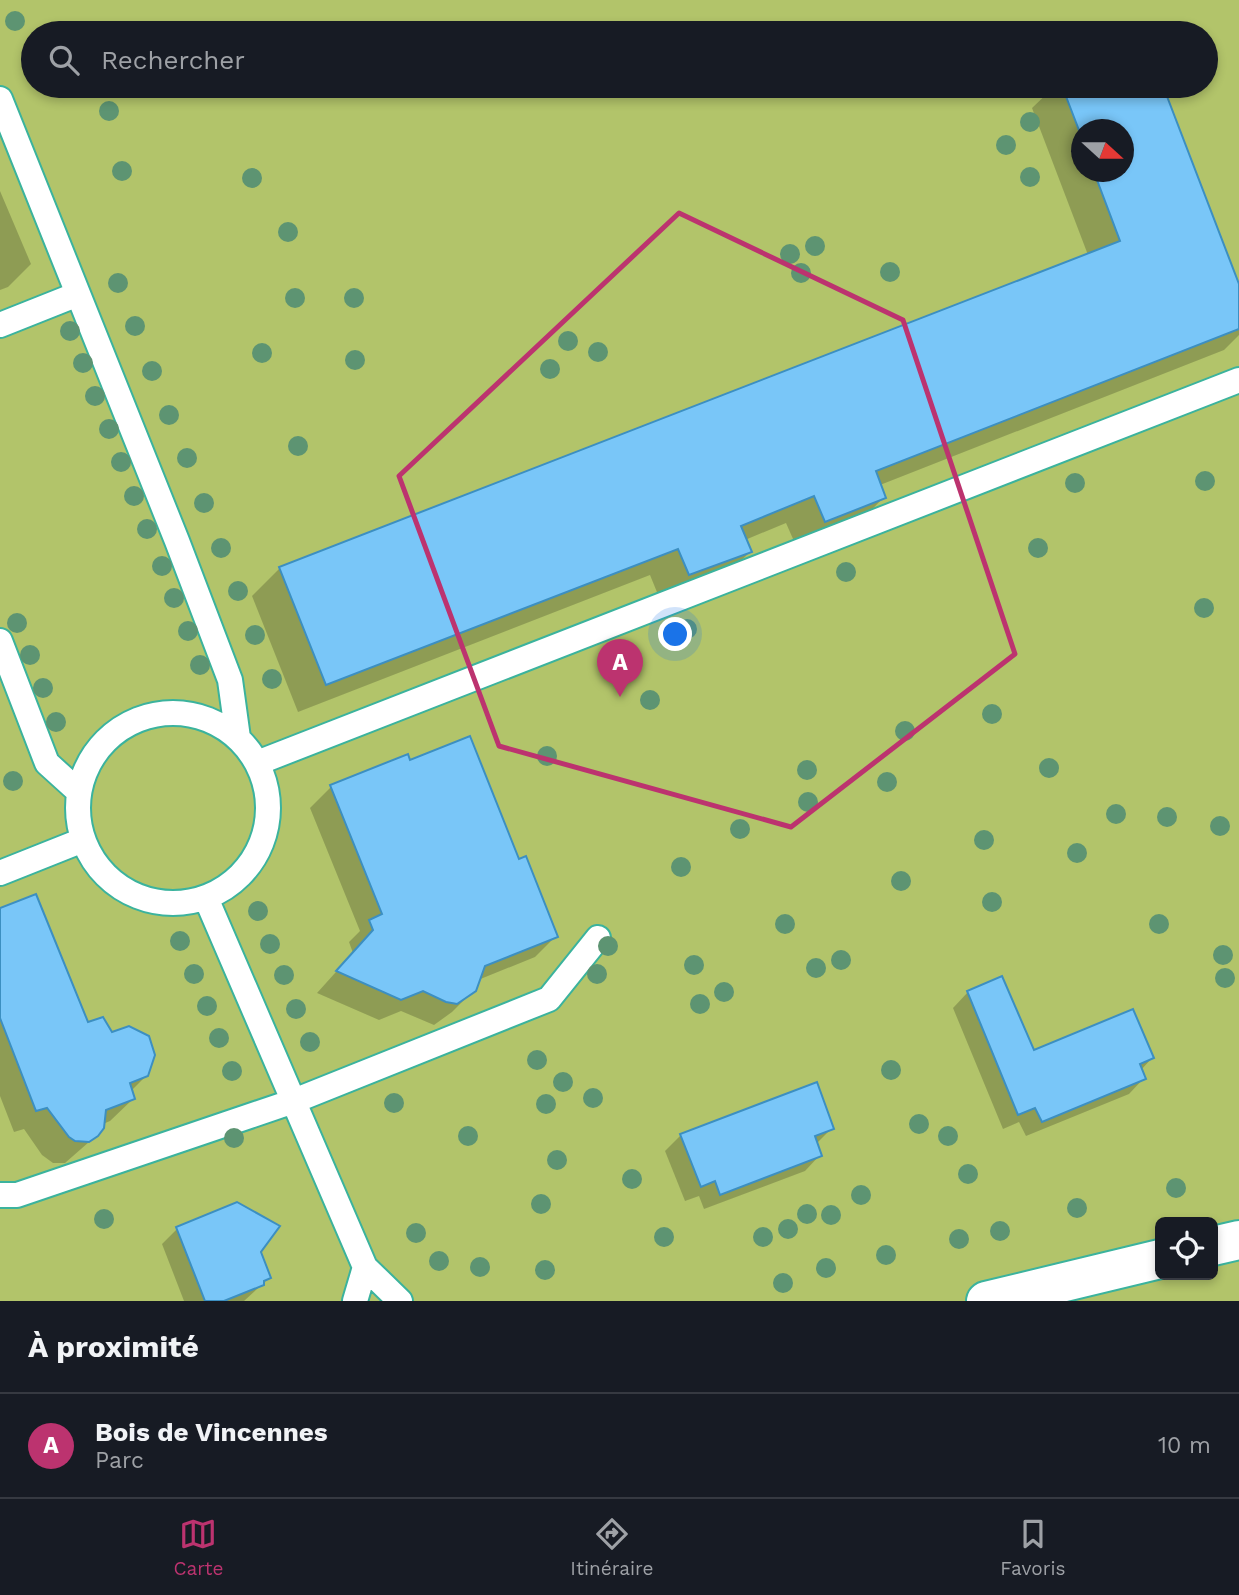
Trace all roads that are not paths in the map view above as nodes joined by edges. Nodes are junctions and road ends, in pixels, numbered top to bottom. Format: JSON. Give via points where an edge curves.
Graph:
{"nodes":[{"id":1,"x":0,"y":99,"type":"edge"},
{"id":2,"x":78,"y":294,"type":"junction"},
{"id":3,"x":0,"y":325,"type":"edge"},
{"id":4,"x":1239,"y":380,"type":"edge"},
{"id":5,"x":0,"y":641,"type":"edge"},
{"id":6,"x":239,"y":738,"type":"junction"},
{"id":7,"x":257,"y":763,"type":"junction"},
{"id":8,"x":79,"y":792,"type":"junction"},
{"id":9,"x":83,"y":840,"type":"junction"},
{"id":10,"x":0,"y":873,"type":"edge"},
{"id":11,"x":206,"y":898,"type":"junction"},
{"id":12,"x":598,"y":938,"type":"dead end"},
{"id":13,"x":294,"y":1101,"type":"junction"},
{"id":14,"x":0,"y":1195,"type":"edge"},
{"id":15,"x":1239,"y":1240,"type":"edge"},
{"id":16,"x":1218,"y":1245,"type":"edge"},
{"id":17,"x":1155,"y":1260,"type":"edge"},
{"id":18,"x":365,"y":1267,"type":"junction"},
{"id":19,"x":355,"y":1301,"type":"edge"},
{"id":20,"x":400,"y":1301,"type":"edge"},
{"id":21,"x":986,"y":1301,"type":"edge"}],
"edges":[{"from":1,"to":2,"type":"lane"},
{"from":2,"to":3,"type":"lane"},
{"from":2,"to":6,"type":"lane","via":[[230,680]]},
{"from":4,"to":7,"type":"lane"},
{"from":5,"to":8,"type":"lane","via":[[47,763]]},
{"from":6,"to":7,"type":"lane"},
{"from":6,"to":8,"type":"lane","via":[[205,719],[157,714],[130,724],[106,741],[89,764]]},
{"from":7,"to":11,"type":"lane","via":[[268,794],[267,826],[255,856],[241,873]]},
{"from":8,"to":9,"type":"lane"},
{"from":9,"to":10,"type":"lane"},
{"from":9,"to":11,"type":"lane","via":[[98,867],[120,887],[147,900],[177,904]]},
{"from":11,"to":13,"type":"lane"},
{"from":12,"to":13,"type":"lane","via":[[549,999]]},
{"from":13,"to":14,"type":"lane","via":[[17,1195]]},
{"from":13,"to":18,"type":"lane"},
{"from":15,"to":16,"type":"main road"},
{"from":17,"to":21,"type":"main road"},
{"from":18,"to":19,"type":"lane"},
{"from":18,"to":20,"type":"lane"}]}
